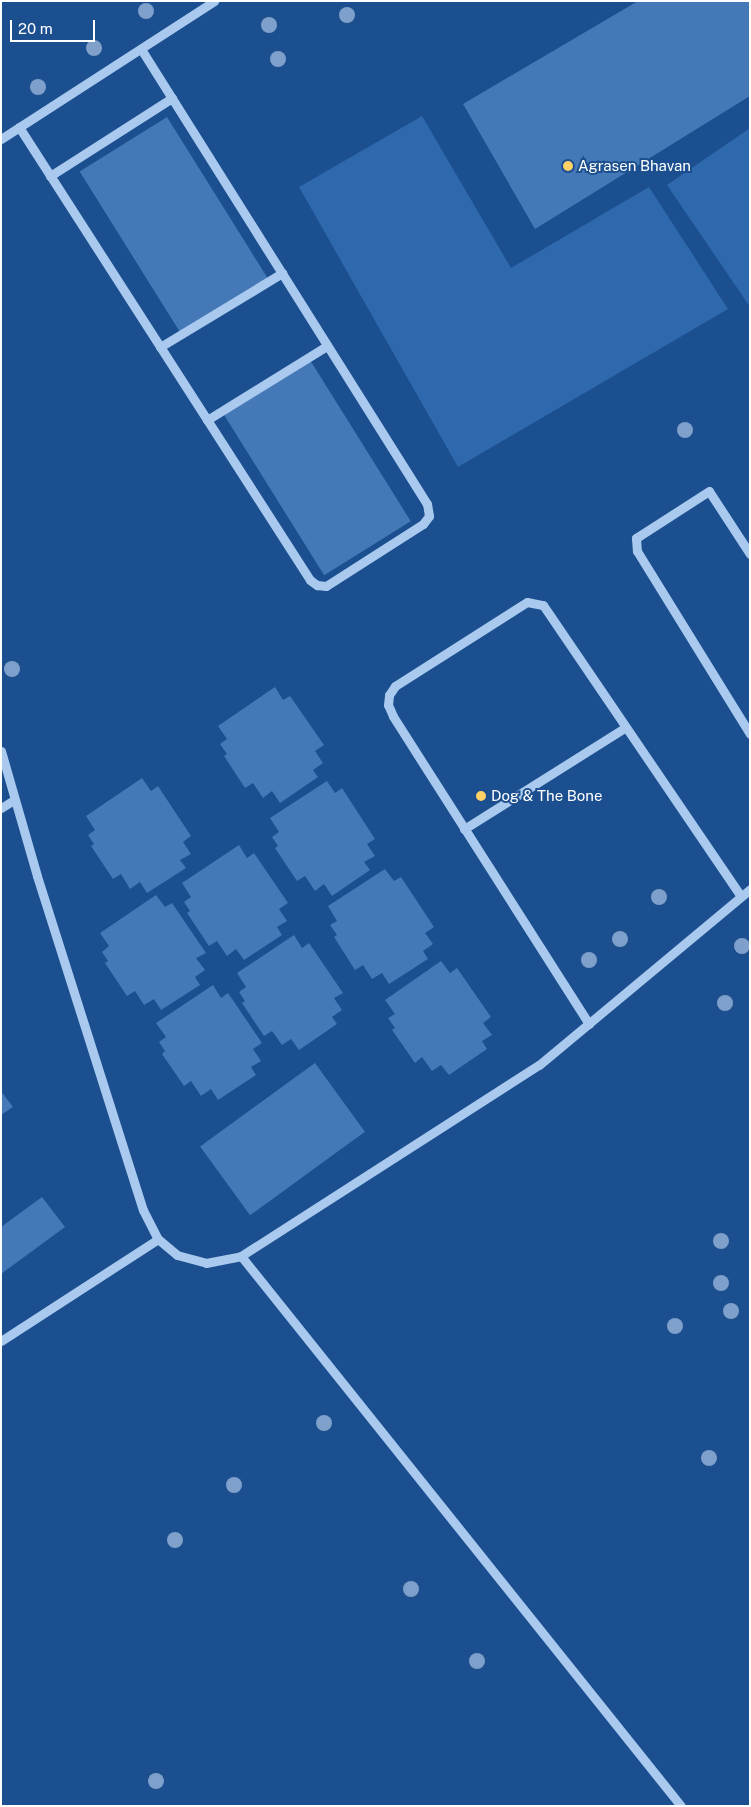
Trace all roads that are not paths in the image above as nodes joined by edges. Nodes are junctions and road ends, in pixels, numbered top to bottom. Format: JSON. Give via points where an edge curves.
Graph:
{"nodes":[{"id":1,"x":214,"y":1,"type":"edge"},
{"id":2,"x":141,"y":48,"type":"junction"},
{"id":3,"x":172,"y":98,"type":"junction"},
{"id":4,"x":19,"y":127,"type":"junction"},
{"id":5,"x":1,"y":139,"type":"edge"},
{"id":6,"x":50,"y":176,"type":"junction"},
{"id":7,"x":282,"y":273,"type":"junction"},
{"id":8,"x":327,"y":346,"type":"junction"},
{"id":9,"x":160,"y":347,"type":"junction"},
{"id":10,"x":207,"y":420,"type":"junction"},
{"id":11,"x":750,"y":554,"type":"edge"},
{"id":12,"x":626,"y":727,"type":"junction"},
{"id":13,"x":750,"y":734,"type":"edge"},
{"id":14,"x":1,"y":751,"type":"edge"},
{"id":15,"x":14,"y":800,"type":"junction"},
{"id":16,"x":1,"y":808,"type":"edge"},
{"id":17,"x":464,"y":829,"type":"junction"},
{"id":18,"x":750,"y":888,"type":"edge"},
{"id":19,"x":741,"y":896,"type":"junction"},
{"id":20,"x":589,"y":1024,"type":"junction"},
{"id":21,"x":158,"y":1239,"type":"junction"},
{"id":22,"x":241,"y":1256,"type":"junction"},
{"id":23,"x":1,"y":1341,"type":"edge"},
{"id":24,"x":681,"y":1806,"type":"edge"}],
"edges":[{"from":1,"to":2,"type":"street"},
{"from":2,"to":3,"type":"street"},
{"from":2,"to":4,"type":"street"},
{"from":3,"to":6,"type":"street"},
{"from":3,"to":7,"type":"street"},
{"from":4,"to":5,"type":"street"},
{"from":4,"to":6,"type":"street"},
{"from":6,"to":9,"type":"street"},
{"from":7,"to":8,"type":"street"},
{"from":7,"to":9,"type":"street"},
{"from":8,"to":10,"type":"street"},
{"from":8,"to":10,"type":"street","via":[[430,510],[423,524],[326,586],[310,580]]},
{"from":9,"to":10,"type":"street"},
{"from":11,"to":13,"type":"street","via":[[710,492],[636,538],[637,551]]},
{"from":12,"to":17,"type":"street"},
{"from":12,"to":17,"type":"street","via":[[543,605],[527,602],[395,686],[389,695],[388,705],[393,716]]},
{"from":12,"to":19,"type":"street"},
{"from":14,"to":15,"type":"street"},
{"from":15,"to":16,"type":"street"},
{"from":15,"to":21,"type":"street","via":[[143,1210]]},
{"from":17,"to":20,"type":"street"},
{"from":18,"to":19,"type":"street"},
{"from":19,"to":20,"type":"street"},
{"from":20,"to":22,"type":"street","via":[[539,1065]]},
{"from":21,"to":22,"type":"street","via":[[177,1255],[206,1264]]},
{"from":21,"to":23,"type":"street"},
{"from":22,"to":24,"type":"street"}]}
